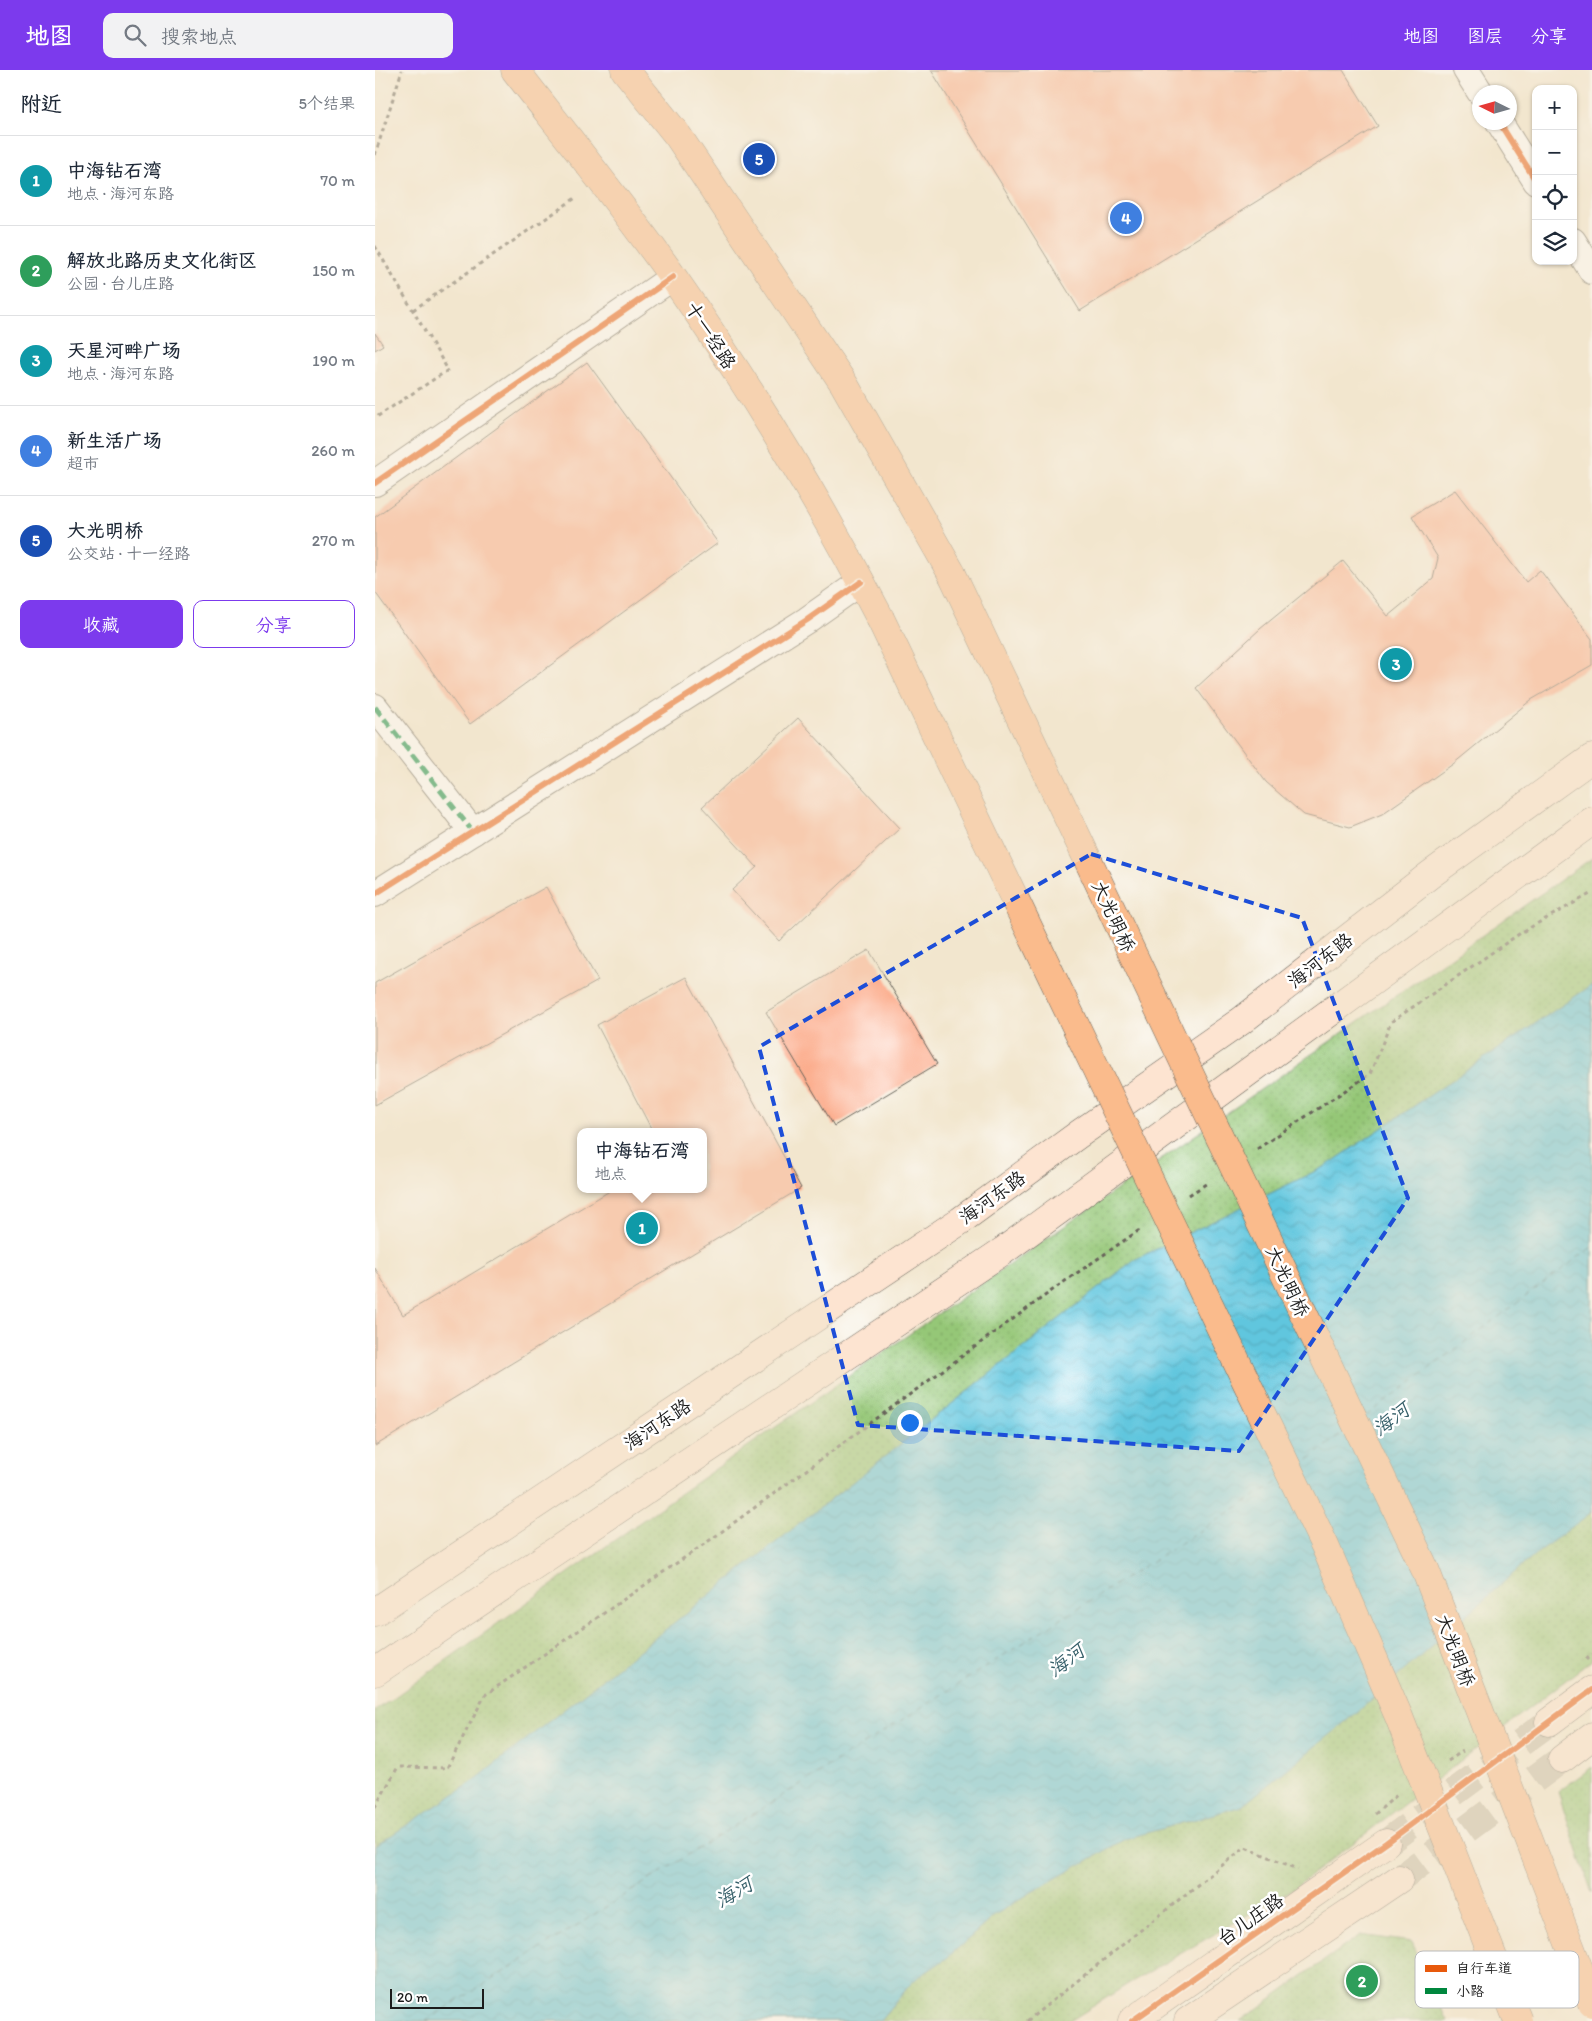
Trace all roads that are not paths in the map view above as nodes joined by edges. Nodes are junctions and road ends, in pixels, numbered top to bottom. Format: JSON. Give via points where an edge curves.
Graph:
{"nodes":[{"id":1,"x":515,"y":70,"type":"edge"},
{"id":2,"x":625,"y":70,"type":"edge"},
{"id":3,"x":1466,"y":70,"type":"edge"},
{"id":4,"x":1476,"y":85,"type":"edge"},
{"id":5,"x":1504,"y":130,"type":"edge"},
{"id":6,"x":1532,"y":176,"type":"edge"},
{"id":7,"x":1577,"y":247,"type":"edge"},
{"id":8,"x":1592,"y":271,"type":"edge"},
{"id":9,"x":673,"y":277,"type":"junction"},
{"id":10,"x":375,"y":483,"type":"edge"},
{"id":11,"x":861,"y":582,"type":"junction"},
{"id":12,"x":375,"y":707,"type":"edge"},
{"id":13,"x":1592,"y":758,"type":"edge"},
{"id":14,"x":1592,"y":821,"type":"edge"},
{"id":15,"x":473,"y":832,"type":"junction"},
{"id":16,"x":375,"y":894,"type":"edge"},
{"id":17,"x":375,"y":1612,"type":"edge"},
{"id":18,"x":375,"y":1672,"type":"edge"},
{"id":19,"x":1592,"y":1690,"type":"edge"},
{"id":20,"x":1549,"y":1722,"type":"tunnel mouth"},
{"id":21,"x":1592,"y":1736,"type":"edge"},
{"id":22,"x":1562,"y":1759,"type":"tunnel mouth"},
{"id":23,"x":1386,"y":1843,"type":"tunnel mouth"},
{"id":24,"x":1399,"y":1879,"type":"tunnel mouth"},
{"id":25,"x":1491,"y":1951,"type":"edge"},
{"id":26,"x":1572,"y":1951,"type":"edge"},
{"id":27,"x":1579,"y":1968,"type":"edge"},
{"id":28,"x":1592,"y":2002,"type":"edge"},
{"id":29,"x":1513,"y":2008,"type":"edge"},
{"id":30,"x":1132,"y":2021,"type":"edge"},
{"id":31,"x":1187,"y":2021,"type":"edge"},
{"id":32,"x":1518,"y":2021,"type":"edge"}],
"edges":[{"from":1,"to":9,"type":"main road","name":"十一经路"},
{"from":2,"to":26,"type":"main road","name":"大光明桥","bridge":true,"via":[[677,136],[844,384],[952,574],[1425,1569]]},
{"from":3,"to":4,"type":"street"},
{"from":5,"to":6,"type":"street"},
{"from":7,"to":8,"type":"street"},
{"from":9,"to":10,"type":"street"},
{"from":9,"to":11,"type":"main road","name":"十一经路","via":[[787,453]]},
{"from":11,"to":15,"type":"street","via":[[807,620]]},
{"from":11,"to":25,"type":"main road","name":"十一经路","bridge":true,"via":[[1325,1546],[1399,1717]]},
{"from":12,"to":15,"type":"street"},
{"from":13,"to":17,"type":"main road","name":"海河东路","via":[[1431,874],[1241,1021],[960,1221]]},
{"from":14,"to":18,"type":"main road","via":[[1003,1251]]},
{"from":15,"to":16,"type":"street"},
{"from":19,"to":20,"type":"main road"},
{"from":21,"to":22,"type":"main road"},
{"from":23,"to":30,"type":"main road","name":"台儿庄路"},
{"from":24,"to":31,"type":"main road"},
{"from":27,"to":28,"type":"main road","name":"大光明桥","bridge":true},
{"from":29,"to":32,"type":"main road","name":"十一经路","bridge":true}]}
